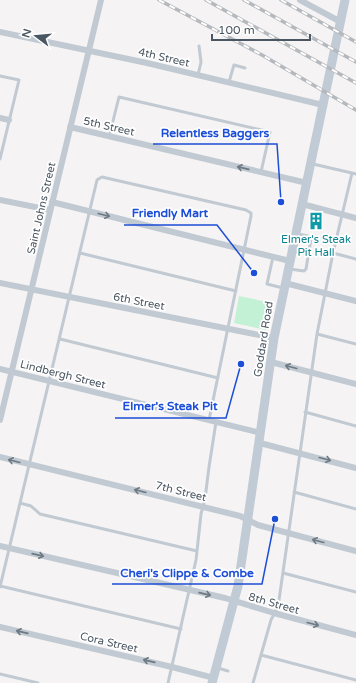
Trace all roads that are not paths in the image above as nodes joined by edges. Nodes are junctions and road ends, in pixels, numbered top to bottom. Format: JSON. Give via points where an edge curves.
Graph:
{"nodes":[{"id":1,"x":101,"y":0,"type":"edge"},
{"id":2,"x":301,"y":0,"type":"edge"},
{"id":3,"x":345,"y":0,"type":"edge"},
{"id":4,"x":339,"y":21,"type":"junction"},
{"id":5,"x":0,"y":32,"type":"edge"},
{"id":6,"x":200,"y":46,"type":"dead end"},
{"id":7,"x":88,"y":50,"type":"junction"},
{"id":8,"x":245,"y":68,"type":"dead end"},
{"id":9,"x":198,"y":75,"type":"junction"},
{"id":10,"x":0,"y":76,"type":"edge"},
{"id":11,"x":229,"y":82,"type":"junction"},
{"id":12,"x":323,"y":105,"type":"junction"},
{"id":13,"x":0,"y":118,"type":"edge"},
{"id":14,"x":9,"y":120,"type":"junction"},
{"id":15,"x":70,"y":128,"type":"junction"},
{"id":16,"x":109,"y":137,"type":"junction"},
{"id":17,"x":0,"y":159,"type":"edge"},
{"id":18,"x":311,"y":164,"type":"junction"},
{"id":19,"x":261,"y":172,"type":"junction"},
{"id":20,"x":352,"y":173,"type":"junction"},
{"id":21,"x":356,"y":174,"type":"edge"},
{"id":22,"x":307,"y":183,"type":"junction"},
{"id":23,"x":0,"y":200,"type":"edge"},
{"id":24,"x":52,"y":202,"type":"junction"},
{"id":25,"x":302,"y":204,"type":"junction"},
{"id":26,"x":50,"y":210,"type":"junction"},
{"id":27,"x":90,"y":212,"type":"junction"},
{"id":28,"x":342,"y":214,"type":"junction"},
{"id":29,"x":356,"y":218,"type":"edge"},
{"id":30,"x":296,"y":234,"type":"junction"},
{"id":31,"x":244,"y":250,"type":"junction"},
{"id":32,"x":292,"y":251,"type":"junction"},
{"id":33,"x":80,"y":253,"type":"junction"},
{"id":34,"x":333,"y":253,"type":"junction"},
{"id":35,"x":309,"y":254,"type":"junction"},
{"id":36,"x":273,"y":257,"type":"junction"},
{"id":37,"x":356,"y":259,"type":"edge"},
{"id":38,"x":289,"y":265,"type":"junction"},
{"id":39,"x":0,"y":283,"type":"edge"},
{"id":40,"x":285,"y":285,"type":"junction"},
{"id":41,"x":31,"y":290,"type":"junction"},
{"id":42,"x":236,"y":292,"type":"junction"},
{"id":43,"x":325,"y":293,"type":"junction"},
{"id":44,"x":70,"y":298,"type":"junction"},
{"id":45,"x":356,"y":301,"type":"edge"},
{"id":46,"x":228,"y":329,"type":"junction"},
{"id":47,"x":317,"y":334,"type":"junction"},
{"id":48,"x":274,"y":338,"type":"junction"},
{"id":49,"x":60,"y":339,"type":"junction"},
{"id":50,"x":356,"y":344,"type":"edge"},
{"id":51,"x":271,"y":362,"type":"junction"},
{"id":52,"x":0,"y":369,"type":"edge"},
{"id":53,"x":12,"y":372,"type":"junction"},
{"id":54,"x":311,"y":372,"type":"junction"},
{"id":55,"x":218,"y":378,"type":"junction"},
{"id":56,"x":50,"y":381,"type":"junction"},
{"id":57,"x":356,"y":384,"type":"edge"},
{"id":58,"x":305,"y":412,"type":"junction"},
{"id":59,"x":0,"y":420,"type":"edge"},
{"id":60,"x":213,"y":421,"type":"junction"},
{"id":61,"x":356,"y":426,"type":"edge"},
{"id":62,"x":261,"y":433,"type":"junction"},
{"id":63,"x":260,"y":443,"type":"junction"},
{"id":64,"x":299,"y":452,"type":"junction"},
{"id":65,"x":0,"y":457,"type":"edge"},
{"id":66,"x":29,"y":464,"type":"junction"},
{"id":67,"x":356,"y":468,"type":"edge"},
{"id":68,"x":294,"y":492,"type":"junction"},
{"id":69,"x":20,"y":503,"type":"junction"},
{"id":70,"x":203,"y":507,"type":"junction"},
{"id":71,"x":356,"y":509,"type":"edge"},
{"id":72,"x":248,"y":520,"type":"junction"},
{"id":73,"x":288,"y":533,"type":"junction"},
{"id":74,"x":0,"y":546,"type":"edge"},
{"id":75,"x":9,"y":548,"type":"junction"},
{"id":76,"x":197,"y":551,"type":"junction"},
{"id":77,"x":356,"y":551,"type":"edge"},
{"id":78,"x":283,"y":573,"type":"junction"},
{"id":79,"x":0,"y":586,"type":"edge"},
{"id":80,"x":189,"y":590,"type":"junction"},
{"id":81,"x":356,"y":592,"type":"edge"},
{"id":82,"x":234,"y":601,"type":"junction"},
{"id":83,"x":274,"y":613,"type":"junction"},
{"id":84,"x":0,"y":627,"type":"edge"},
{"id":85,"x":180,"y":629,"type":"junction"},
{"id":86,"x":356,"y":635,"type":"edge"},
{"id":87,"x":261,"y":655,"type":"junction"},
{"id":88,"x":172,"y":667,"type":"junction"},
{"id":89,"x":216,"y":668,"type":"junction"},
{"id":90,"x":228,"y":671,"type":"dead end"},
{"id":91,"x":0,"y":674,"type":"edge"},
{"id":92,"x":213,"y":680,"type":"edge"},
{"id":93,"x":356,"y":680,"type":"edge"},
{"id":94,"x":38,"y":683,"type":"edge"},
{"id":95,"x":168,"y":683,"type":"edge"},
{"id":96,"x":253,"y":683,"type":"edge"}],
"edges":[{"from":1,"to":7,"type":"street","name":"Saint Johns Street"},
{"from":2,"to":4,"type":"street"},
{"from":3,"to":4,"type":"street","name":"Goddard Road"},
{"from":4,"to":12,"type":"street","name":"Goddard Road"},
{"from":5,"to":7,"type":"street","name":"4th Street"},
{"from":6,"to":9,"type":"lane"},
{"from":7,"to":9,"type":"street","name":"4th Street"},
{"from":7,"to":15,"type":"street","name":"Saint Johns Street"},
{"from":8,"to":11,"type":"lane","via":[[234,65]]},
{"from":9,"to":11,"type":"street","name":"4th Street"},
{"from":10,"to":14,"type":"lane","via":[[19,80]]},
{"from":11,"to":12,"type":"street","name":"4th Street"},
{"from":12,"to":18,"type":"street","name":"Goddard Road"},
{"from":13,"to":14,"type":"street"},
{"from":14,"to":17,"type":"lane"},
{"from":15,"to":16,"type":"street","name":"5th Street"},
{"from":15,"to":24,"type":"street","name":"Saint Johns Street"},
{"from":19,"to":16,"type":"street","name":"5th Street","one_way":true},
{"from":16,"to":19,"type":"lane","via":[[119,96],[270,132]]},
{"from":18,"to":20,"type":"lane"},
{"from":18,"to":22,"type":"street","name":"Goddard Road"},
{"from":19,"to":22,"type":"street","name":"5th Street"},
{"from":20,"to":21,"type":"lane"},
{"from":20,"to":28,"type":"lane"},
{"from":22,"to":25,"type":"street","name":"Goddard Road"},
{"from":23,"to":26,"type":"street"},
{"from":24,"to":26,"type":"street","name":"Saint Johns Street"},
{"from":24,"to":27,"type":"street"},
{"from":25,"to":28,"type":"street"},
{"from":25,"to":30,"type":"street","name":"Goddard Road"},
{"from":26,"to":41,"type":"street","name":"Saint Johns Street"},
{"from":27,"to":31,"type":"street","one_way":true},
{"from":27,"to":31,"type":"lane","via":[[98,180],[102,177],[246,210],[251,216]]},
{"from":27,"to":33,"type":"lane"},
{"from":28,"to":29,"type":"street"},
{"from":28,"to":34,"type":"lane"},
{"from":30,"to":32,"type":"street","name":"Goddard Road"},
{"from":30,"to":35,"type":"lane","via":[[311,239]]},
{"from":31,"to":36,"type":"street"},
{"from":31,"to":42,"type":"lane"},
{"from":32,"to":35,"type":"lane"},
{"from":32,"to":38,"type":"street","name":"Goddard Road"},
{"from":33,"to":42,"type":"lane"},
{"from":33,"to":44,"type":"lane"},
{"from":34,"to":37,"type":"lane"},
{"from":34,"to":43,"type":"lane"},
{"from":35,"to":38,"type":"lane","via":[[305,270]]},
{"from":36,"to":38,"type":"street"},
{"from":36,"to":40,"type":"lane","via":[[267,284]]},
{"from":38,"to":40,"type":"street","name":"Goddard Road"},
{"from":39,"to":41,"type":"street","name":"6th Street"},
{"from":40,"to":43,"type":"street"},
{"from":40,"to":48,"type":"street","name":"Goddard Road"},
{"from":41,"to":44,"type":"street","name":"6th Street"},
{"from":41,"to":53,"type":"street","name":"Saint Johns Street"},
{"from":42,"to":46,"type":"lane"},
{"from":43,"to":45,"type":"street"},
{"from":43,"to":47,"type":"lane"},
{"from":44,"to":46,"type":"street","name":"6th Street"},
{"from":44,"to":49,"type":"lane"},
{"from":46,"to":48,"type":"street","name":"6th Street"},
{"from":46,"to":55,"type":"lane"},
{"from":47,"to":50,"type":"lane"},
{"from":47,"to":54,"type":"lane"},
{"from":48,"to":51,"type":"street","name":"Goddard Road"},
{"from":49,"to":55,"type":"lane"},
{"from":49,"to":56,"type":"lane"},
{"from":54,"to":51,"type":"street","one_way":true},
{"from":51,"to":62,"type":"street","name":"Goddard Road"},
{"from":52,"to":53,"type":"street","name":"Lindbergh Street"},
{"from":53,"to":56,"type":"street","name":"Lindbergh Street"},
{"from":53,"to":59,"type":"street","name":"Saint Johns Street"},
{"from":54,"to":57,"type":"street"},
{"from":54,"to":58,"type":"lane"},
{"from":55,"to":60,"type":"lane"},
{"from":56,"to":60,"type":"street","name":"Lindbergh Street"},
{"from":56,"to":66,"type":"lane"},
{"from":58,"to":61,"type":"lane"},
{"from":58,"to":64,"type":"lane"},
{"from":60,"to":62,"type":"street","name":"Lindbergh Street"},
{"from":60,"to":70,"type":"lane"},
{"from":62,"to":63,"type":"street","name":"Goddard Road"},
{"from":63,"to":64,"type":"street"},
{"from":63,"to":72,"type":"street","name":"Goddard Road"},
{"from":64,"to":67,"type":"street","one_way":true},
{"from":64,"to":68,"type":"lane"},
{"from":66,"to":65,"type":"street","name":"7th Street","one_way":true},
{"from":66,"to":69,"type":"lane"},
{"from":70,"to":66,"type":"street","name":"7th Street","one_way":true},
{"from":68,"to":71,"type":"lane"},
{"from":68,"to":73,"type":"lane"},
{"from":69,"to":75,"type":"lane"},
{"from":69,"to":76,"type":"lane","via":[[31,506],[40,514]]},
{"from":70,"to":72,"type":"street","name":"7th Street"},
{"from":70,"to":76,"type":"lane"},
{"from":72,"to":73,"type":"street","name":"7th Street"},
{"from":72,"to":82,"type":"street","name":"Goddard Road"},
{"from":77,"to":73,"type":"street","name":"7th Street","one_way":true},
{"from":73,"to":78,"type":"lane"},
{"from":74,"to":75,"type":"street","name":"8th Street"},
{"from":75,"to":79,"type":"lane"},
{"from":75,"to":80,"type":"street","name":"8th Street","one_way":true},
{"from":76,"to":80,"type":"lane"},
{"from":78,"to":81,"type":"lane"},
{"from":78,"to":83,"type":"lane"},
{"from":79,"to":85,"type":"lane"},
{"from":80,"to":82,"type":"street","name":"8th Street","one_way":true},
{"from":80,"to":85,"type":"lane"},
{"from":82,"to":83,"type":"street","name":"8th Street"},
{"from":82,"to":89,"type":"street","name":"Goddard Road"},
{"from":83,"to":86,"type":"street","name":"8th Street","one_way":true},
{"from":83,"to":87,"type":"lane"},
{"from":88,"to":84,"type":"street","name":"Cora Street","one_way":true},
{"from":85,"to":88,"type":"lane"},
{"from":87,"to":93,"type":"lane"},
{"from":87,"to":96,"type":"lane"},
{"from":88,"to":92,"type":"street","name":"Cora Street"},
{"from":88,"to":95,"type":"lane"},
{"from":89,"to":90,"type":"lane"},
{"from":89,"to":92,"type":"street","name":"Goddard Road"},
{"from":91,"to":94,"type":"lane"}]}
